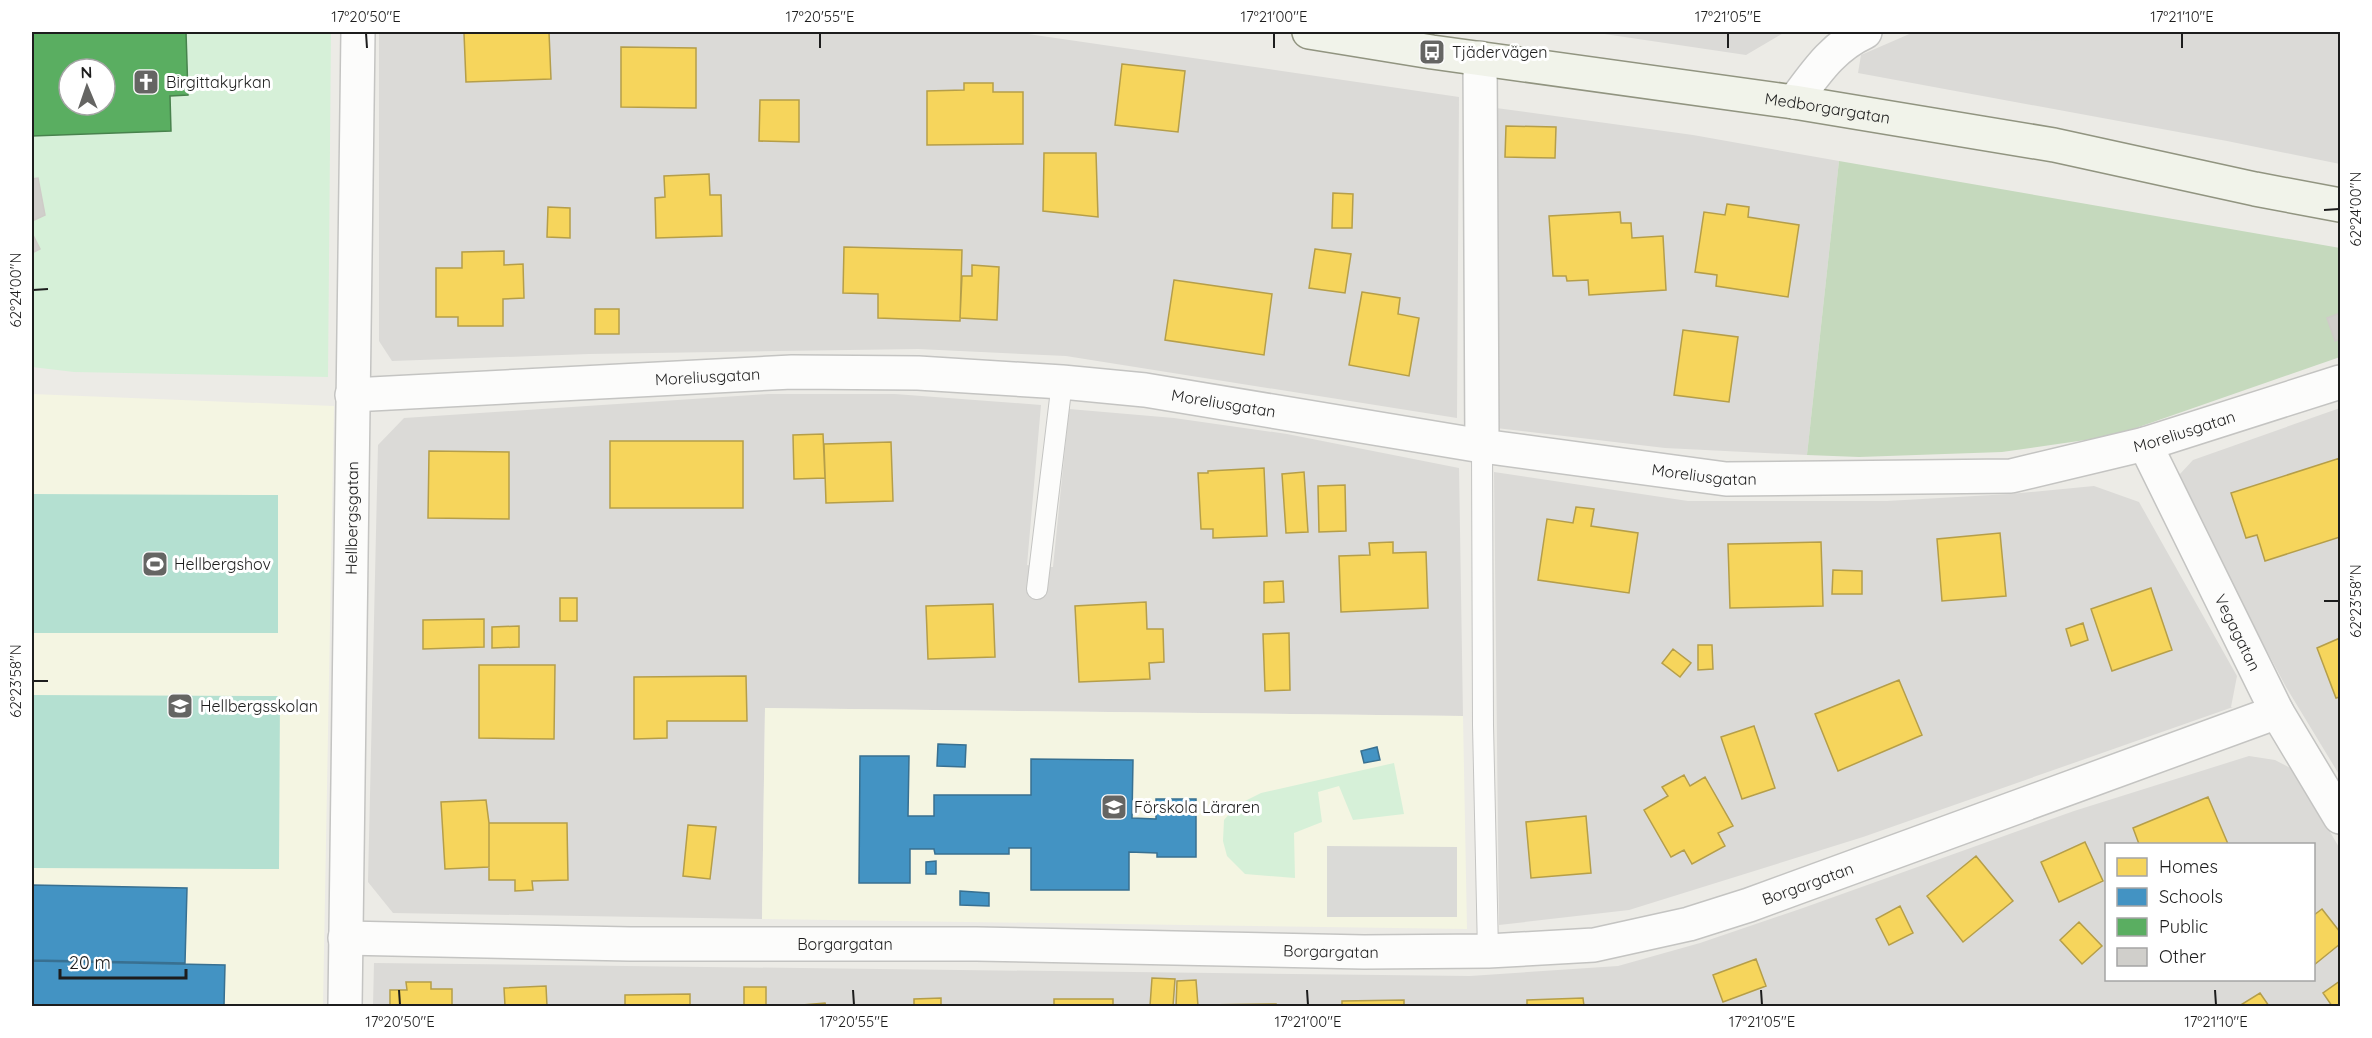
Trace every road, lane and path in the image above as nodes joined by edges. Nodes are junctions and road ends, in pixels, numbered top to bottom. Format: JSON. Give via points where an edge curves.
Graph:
{"nodes":[{"id":1,"x":358,"y":32,"type":"edge"},
{"id":2,"x":1309,"y":32,"type":"edge"},
{"id":3,"x":1865,"y":32,"type":"edge"},
{"id":4,"x":1480,"y":58,"type":"junction"},
{"id":5,"x":1794,"y":102,"type":"junction"},
{"id":6,"x":2340,"y":205,"type":"edge"},
{"id":7,"x":1062,"y":382,"type":"junction"},
{"id":8,"x":2340,"y":382,"type":"edge"},
{"id":9,"x":352,"y":395,"type":"junction"},
{"id":10,"x":2145,"y":444,"type":"junction"},
{"id":11,"x":1482,"y":446,"type":"junction"},
{"id":12,"x":1037,"y":589,"type":"dead end"},
{"id":13,"x":2277,"y":712,"type":"junction"},
{"id":14,"x":2340,"y":817,"type":"edge"},
{"id":15,"x":345,"y":938,"type":"junction"},
{"id":16,"x":1488,"y":951,"type":"junction"},
{"id":17,"x":345,"y":1006,"type":"edge"}],
"edges":[{"from":1,"to":9,"type":"street","name":"Hellbergsgatan"},
{"from":2,"to":4,"type":"street","name":"Medborgargatan"},
{"from":3,"to":5,"type":"street","via":[[1836,49]]},
{"from":4,"to":5,"type":"street","name":"Medborgargatan"},
{"from":4,"to":11,"type":"street"},
{"from":5,"to":6,"type":"street","name":"Medborgargatan","via":[[2054,145]]},
{"from":7,"to":9,"type":"street","name":"Moreliusgatan","via":[[918,373],[792,372]]},
{"from":7,"to":11,"type":"street","name":"Moreliusgatan","via":[[1239,404]]},
{"from":7,"to":12,"type":"lane"},
{"from":8,"to":10,"type":"street","name":"Moreliusgatan"},
{"from":9,"to":15,"type":"street","name":"Hellbergsgatan"},
{"from":10,"to":11,"type":"street","name":"Moreliusgatan","via":[[2011,476],[1726,479]]},
{"from":10,"to":13,"type":"street","name":"Vegagatan"},
{"from":11,"to":16,"type":"lane"},
{"from":13,"to":14,"type":"street","name":"Vegagatan"},
{"from":13,"to":16,"type":"street","name":"Borgargatan","via":[[1689,924],[1594,945]]},
{"from":15,"to":16,"type":"street","name":"Borgargatan","via":[[630,945],[976,944]]},
{"from":15,"to":17,"type":"street","name":"Hellbergsgatan"}]}
